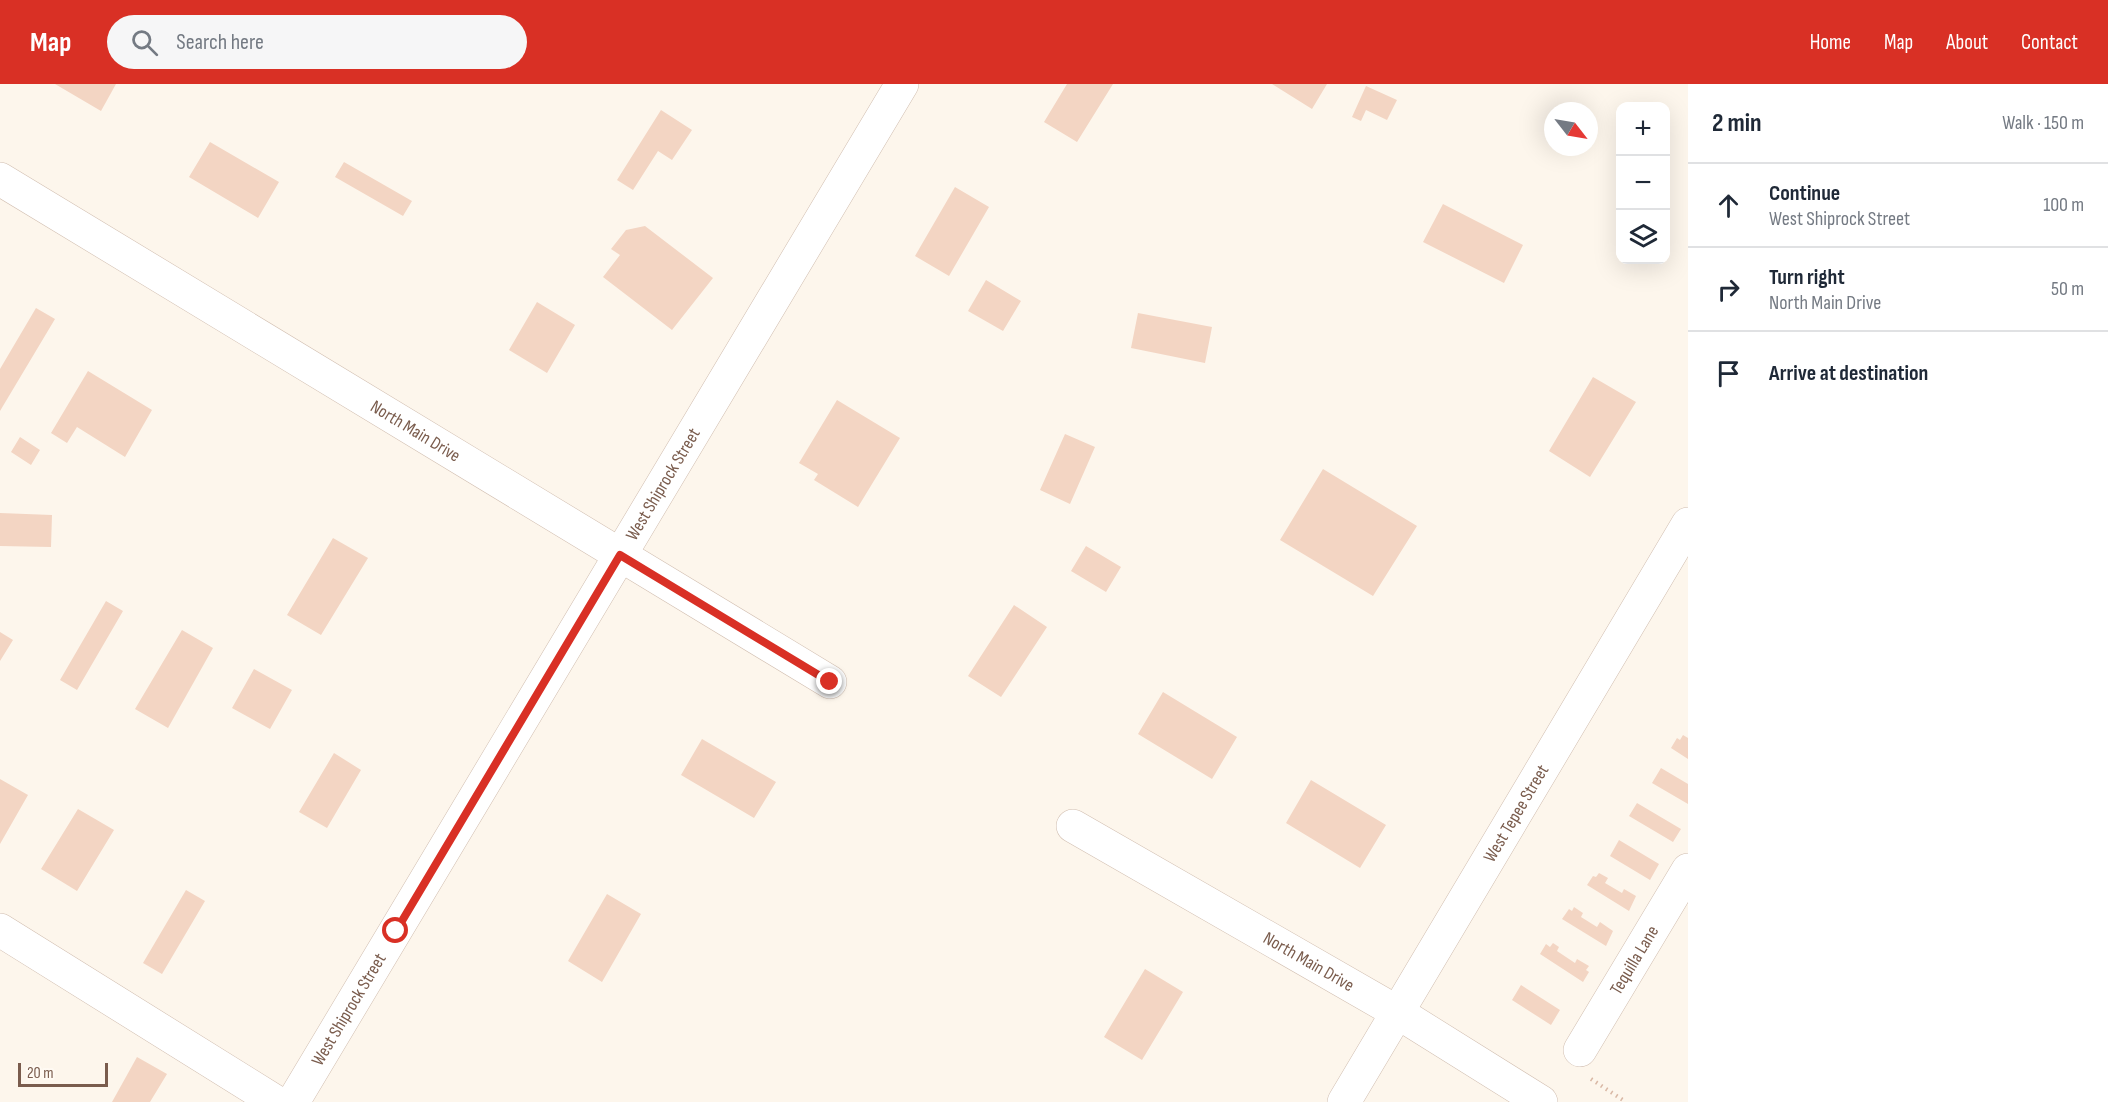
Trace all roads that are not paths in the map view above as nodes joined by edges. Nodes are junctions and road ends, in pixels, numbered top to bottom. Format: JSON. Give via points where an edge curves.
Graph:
{"nodes":[{"id":1,"x":902,"y":84,"type":"edge"},
{"id":2,"x":0,"y":179,"type":"edge"},
{"id":3,"x":1688,"y":524,"type":"edge"},
{"id":4,"x":620,"y":555,"type":"junction"},
{"id":5,"x":830,"y":682,"type":"dead end"},
{"id":6,"x":1073,"y":826,"type":"dead end"},
{"id":7,"x":1688,"y":870,"type":"edge"},
{"id":8,"x":0,"y":930,"type":"edge"},
{"id":9,"x":1397,"y":1012,"type":"junction"},
{"id":10,"x":1580,"y":1050,"type":"road end"},
{"id":11,"x":276,"y":1102,"type":"edge"},
{"id":12,"x":293,"y":1102,"type":"edge"},
{"id":13,"x":1344,"y":1102,"type":"edge"},
{"id":14,"x":1541,"y":1102,"type":"edge"}],
"edges":[{"from":1,"to":4,"type":"street","name":"West Shiprock Street"},
{"from":2,"to":4,"type":"street","name":"North Main Drive"},
{"from":3,"to":9,"type":"street","name":"West Tepee Street"},
{"from":4,"to":5,"type":"street","name":"North Main Drive"},
{"from":4,"to":12,"type":"street","name":"West Shiprock Street"},
{"from":6,"to":9,"type":"street","name":"North Main Drive"},
{"from":7,"to":10,"type":"street","name":"Tequilla Lane"},
{"from":8,"to":11,"type":"street"},
{"from":9,"to":13,"type":"street","name":"West Tepee Street"},
{"from":9,"to":14,"type":"street","name":"North Main Drive"}]}
